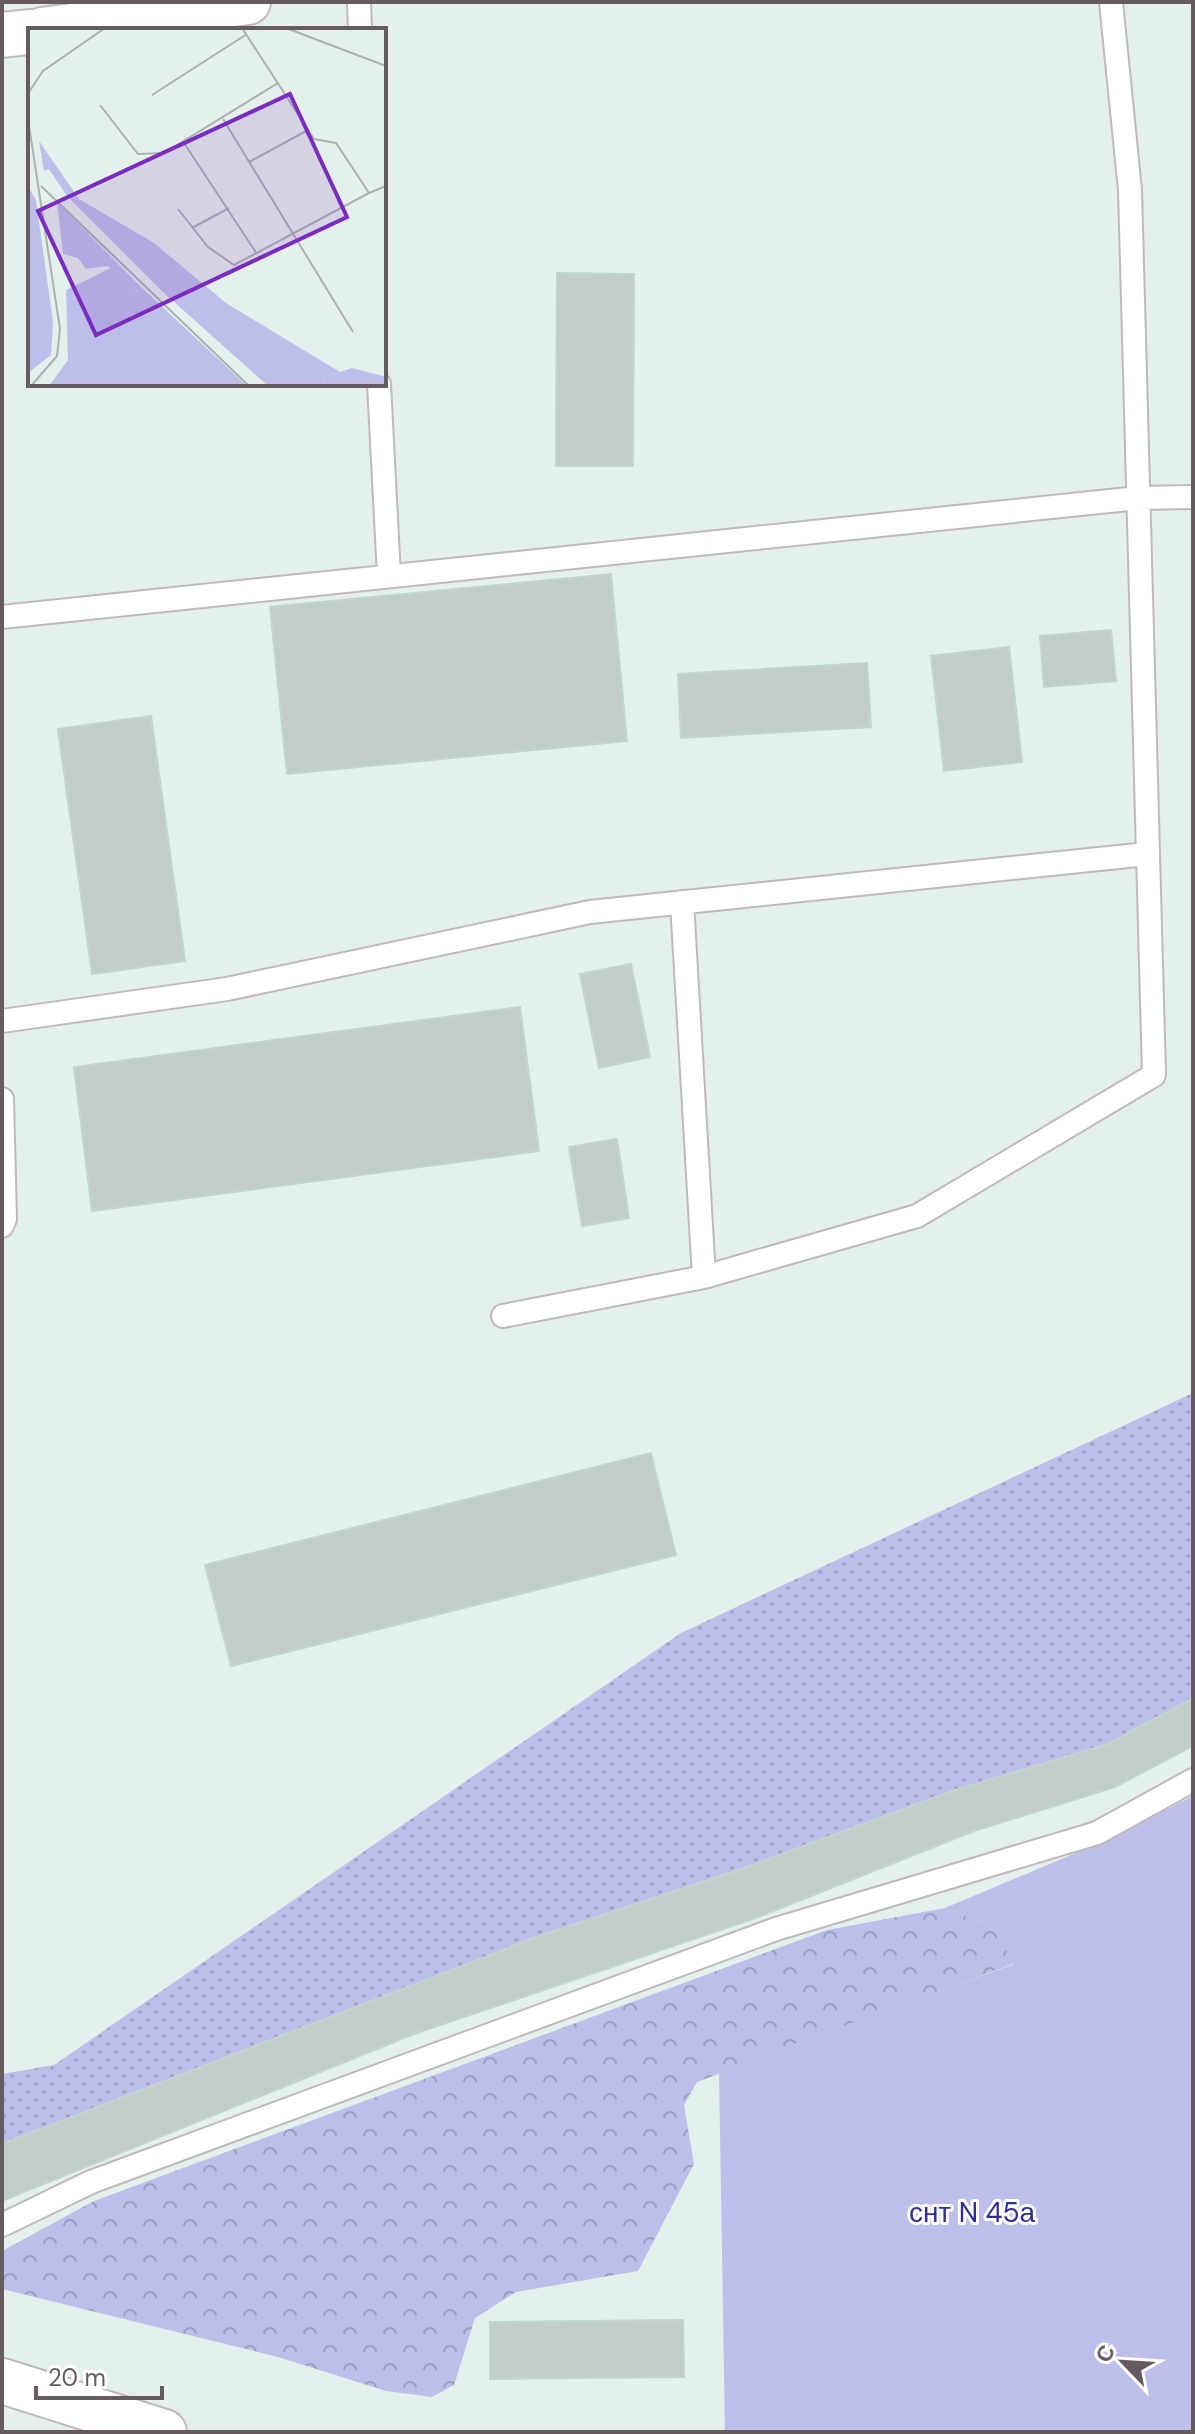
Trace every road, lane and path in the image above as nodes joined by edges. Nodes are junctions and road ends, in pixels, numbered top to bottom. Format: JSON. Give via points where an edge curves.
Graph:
{"nodes":[{"id":1,"x":248,"y":2,"type":"edge"},
{"id":2,"x":359,"y":2,"type":"edge"},
{"id":3,"x":1111,"y":2,"type":"edge"},
{"id":4,"x":57,"y":28,"type":"edge"},
{"id":5,"x":360,"y":28,"type":"edge"},
{"id":6,"x":28,"y":32,"type":"edge"},
{"id":7,"x":2,"y":35,"type":"edge"},
{"id":8,"x":379,"y":386,"type":"edge"},
{"id":9,"x":1193,"y":497,"type":"edge"},
{"id":10,"x":1138,"y":498,"type":"junction"},
{"id":11,"x":389,"y":576,"type":"junction"},
{"id":12,"x":2,"y":617,"type":"edge"},
{"id":13,"x":1147,"y":854,"type":"junction"},
{"id":14,"x":682,"y":902,"type":"junction"},
{"id":15,"x":2,"y":1021,"type":"edge"},
{"id":16,"x":2,"y":1099,"type":"edge"},
{"id":17,"x":2,"y":1226,"type":"edge"},
{"id":18,"x":704,"y":1277,"type":"junction"},
{"id":19,"x":503,"y":1316,"type":"dead end"},
{"id":20,"x":1193,"y":1780,"type":"edge"},
{"id":21,"x":2,"y":2225,"type":"edge"},
{"id":22,"x":2,"y":2381,"type":"edge"},
{"id":23,"x":164,"y":2432,"type":"edge"}],
"edges":[{"from":1,"to":4,"type":"street"},
{"from":2,"to":5,"type":"lane"},
{"from":3,"to":10,"type":"lane","via":[[1130,190]]},
{"from":6,"to":7,"type":"street"},
{"from":8,"to":11,"type":"lane"},
{"from":9,"to":10,"type":"lane"},
{"from":10,"to":11,"type":"lane"},
{"from":10,"to":13,"type":"lane"},
{"from":11,"to":12,"type":"lane"},
{"from":13,"to":14,"type":"lane"},
{"from":13,"to":18,"type":"lane","via":[[1154,1075],[917,1216]]},
{"from":14,"to":15,"type":"lane","via":[[590,912],[227,989]]},
{"from":14,"to":18,"type":"lane"},
{"from":16,"to":17,"type":"lane"},
{"from":18,"to":19,"type":"lane"},
{"from":20,"to":21,"type":"lane","via":[[1097,1833],[776,1929],[91,2182]]},
{"from":22,"to":23,"type":"street"}]}
